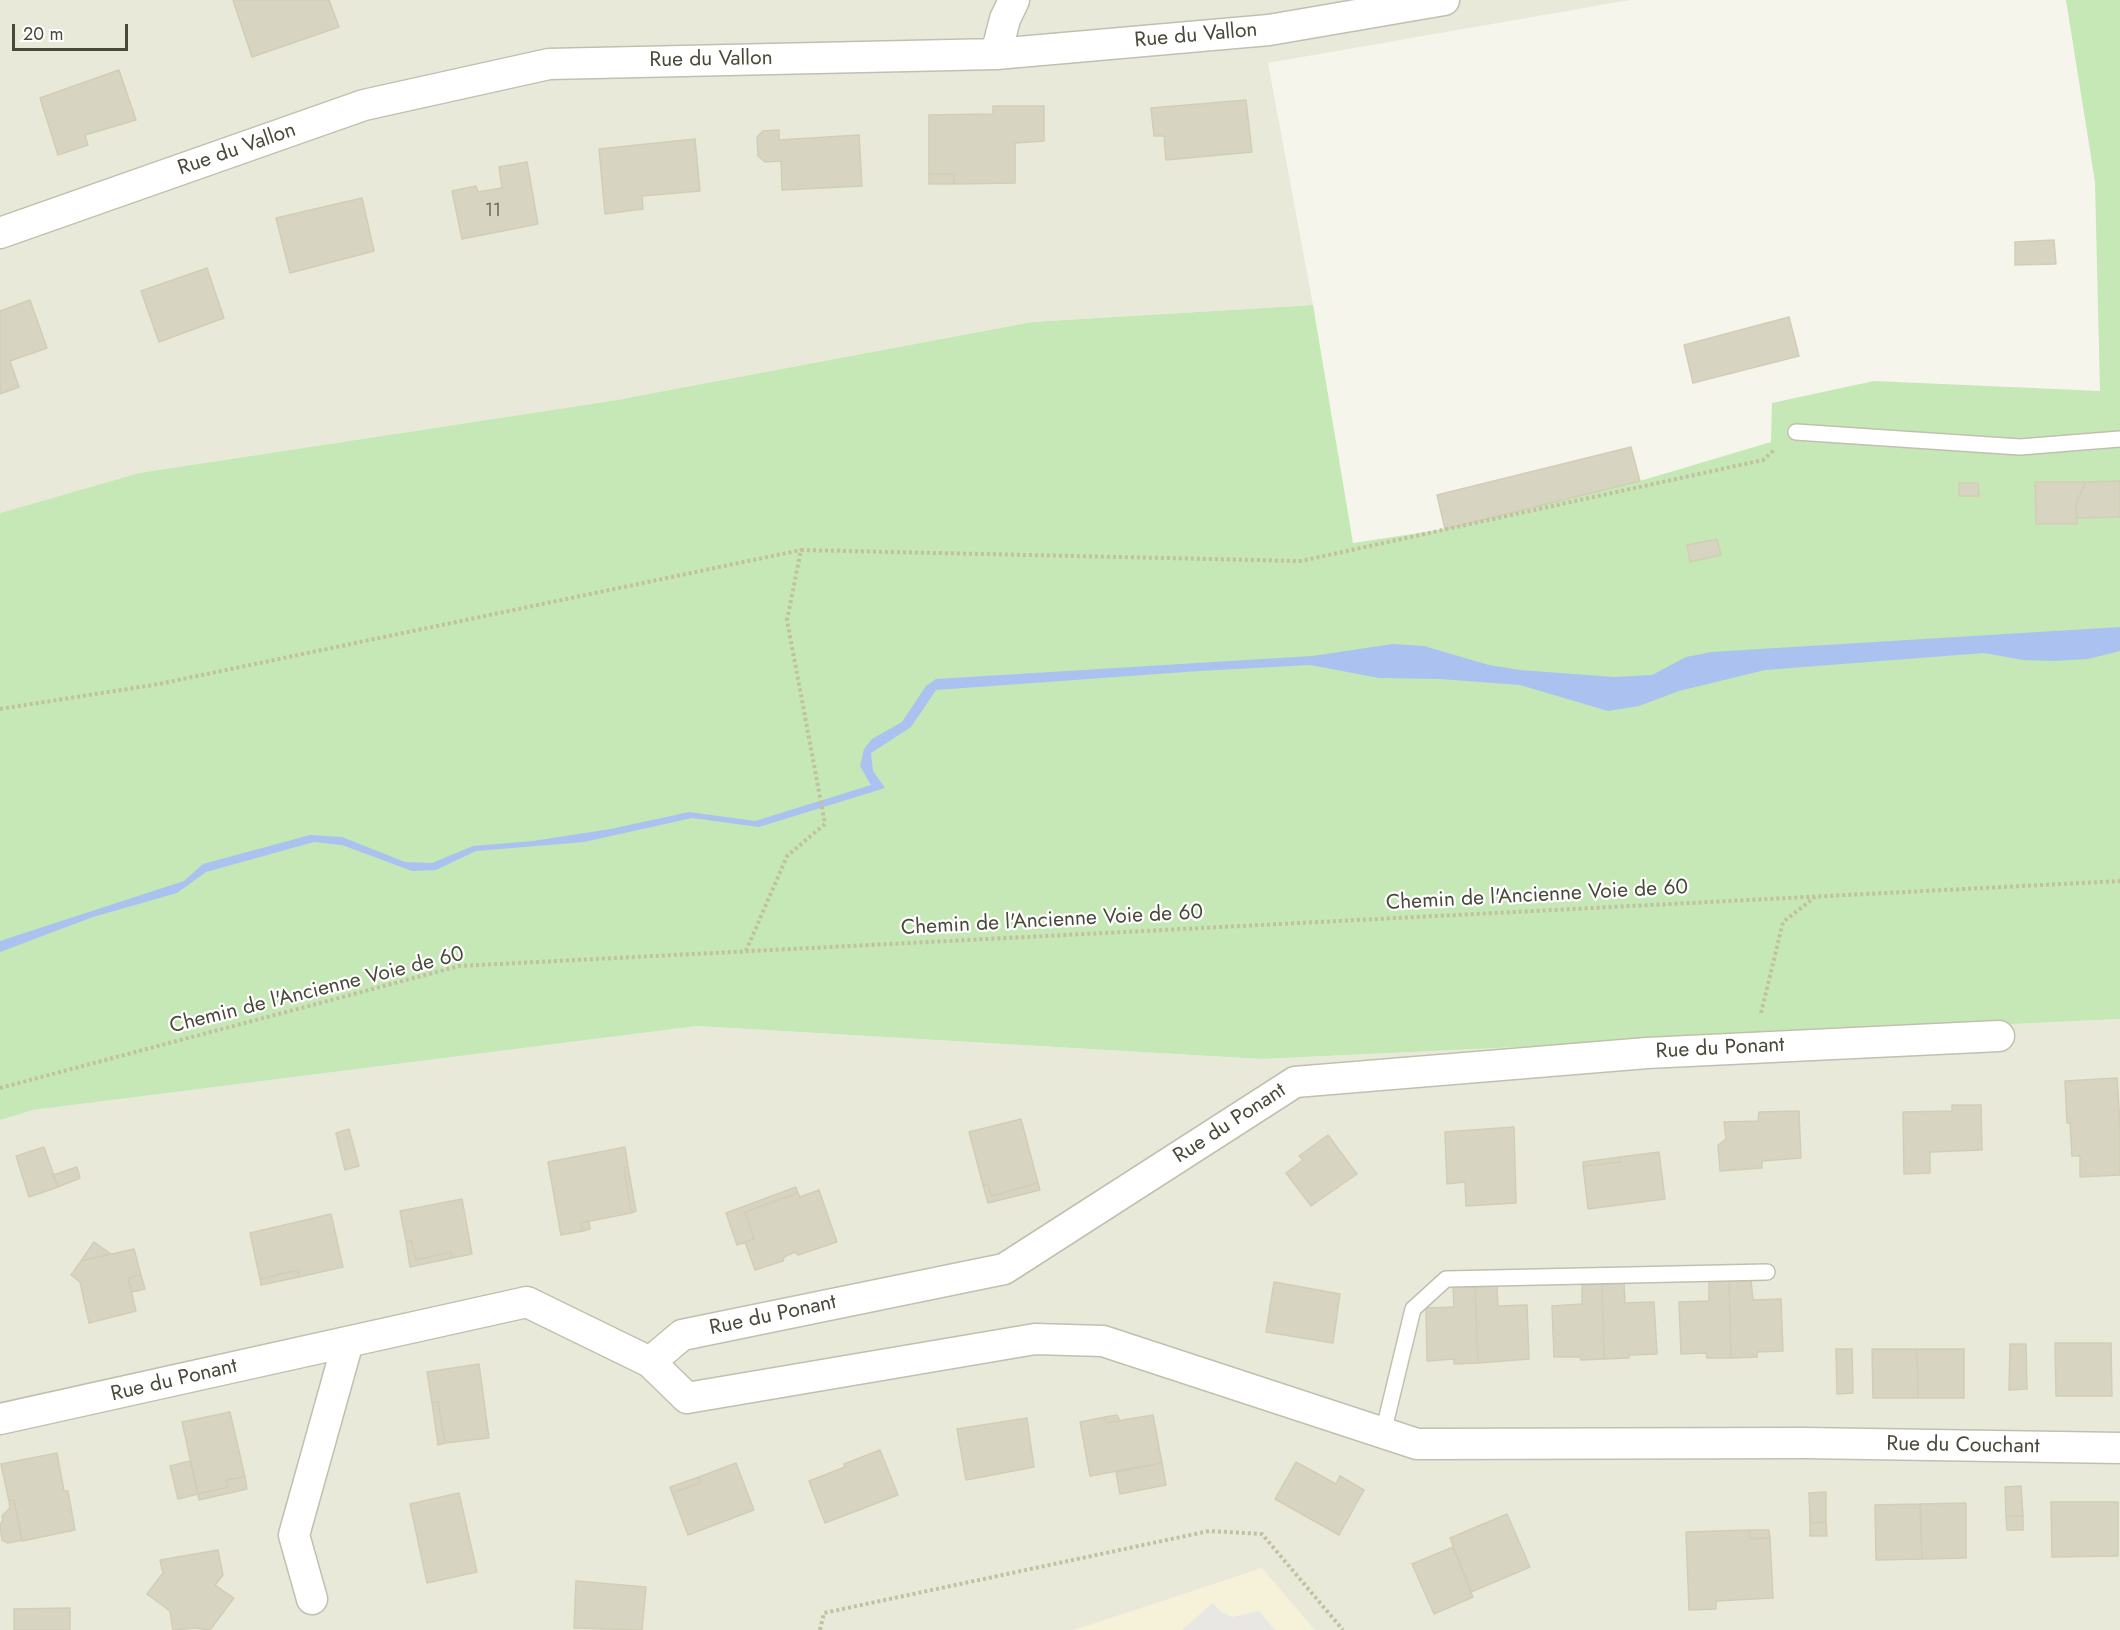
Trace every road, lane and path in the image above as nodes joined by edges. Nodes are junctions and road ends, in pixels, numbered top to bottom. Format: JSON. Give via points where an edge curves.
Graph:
{"nodes":[{"id":1,"x":1014,"y":0,"type":"edge"},
{"id":2,"x":1444,"y":0,"type":"edge"},
{"id":3,"x":996,"y":54,"type":"junction"},
{"id":4,"x":0,"y":233,"type":"edge"},
{"id":5,"x":1796,"y":432,"type":"joint"},
{"id":6,"x":2120,"y":439,"type":"edge"},
{"id":7,"x":801,"y":550,"type":"junction"},
{"id":8,"x":0,"y":709,"type":"edge"},
{"id":9,"x":2120,"y":881,"type":"edge"},
{"id":10,"x":1816,"y":897,"type":"junction"},
{"id":11,"x":746,"y":951,"type":"junction"},
{"id":12,"x":1760,"y":1020,"type":"dead end"},
{"id":13,"x":1999,"y":1036,"type":"dead end"},
{"id":14,"x":0,"y":1088,"type":"edge"},
{"id":15,"x":1767,"y":1272,"type":"dead end"},
{"id":16,"x":348,"y":1342,"type":"junction"},
{"id":17,"x":650,"y":1362,"type":"junction"},
{"id":18,"x":0,"y":1419,"type":"edge"},
{"id":19,"x":1383,"y":1433,"type":"junction"},
{"id":20,"x":1805,"y":1443,"type":"joint"},
{"id":21,"x":2120,"y":1448,"type":"edge"},
{"id":22,"x":312,"y":1599,"type":"dead end"},
{"id":23,"x":820,"y":1630,"type":"edge"},
{"id":24,"x":1343,"y":1630,"type":"edge"}],
"edges":[{"from":1,"to":3,"type":"street"},
{"from":2,"to":3,"type":"street","name":"Rue du Vallon","via":[[1269,30]]},
{"from":3,"to":4,"type":"street","name":"Rue du Vallon","via":[[549,64],[364,105]]},
{"from":5,"to":6,"type":"lane","via":[[2020,447]]},
{"from":5,"to":7,"type":"path","via":[[1763,460],[1301,561]]},
{"from":7,"to":8,"type":"path","via":[[159,684]]},
{"from":7,"to":11,"type":"path","via":[[787,620],[825,824],[787,856]]},
{"from":9,"to":10,"type":"path","name":"Chemin de l'Ancienne Voie de 60"},
{"from":10,"to":11,"type":"path","name":"Chemin de l'Ancienne Voie de 60"},
{"from":10,"to":12,"type":"path","via":[[1784,922]]},
{"from":11,"to":14,"type":"path","name":"Chemin de l'Ancienne Voie de 60","via":[[459,966]]},
{"from":13,"to":17,"type":"street","name":"Rue du Ponant","via":[[1647,1053],[1295,1082],[1004,1269],[682,1335]]},
{"from":15,"to":19,"type":"lane","via":[[1446,1279],[1413,1309]]},
{"from":16,"to":17,"type":"street","name":"Rue du Ponant","via":[[527,1302]]},
{"from":16,"to":18,"type":"street","name":"Rue du Ponant"},
{"from":16,"to":22,"type":"street","via":[[294,1535]]},
{"from":17,"to":19,"type":"street","name":"Rue du Ponant","via":[[687,1398],[1035,1339],[1103,1341]]},
{"from":19,"to":20,"type":"street","name":"Rue du Ponant","via":[[1417,1444]]},
{"from":20,"to":21,"type":"street","name":"Rue du Couchant"},
{"from":23,"to":24,"type":"path","via":[[824,1613],[1209,1531],[1262,1534]]}]}
